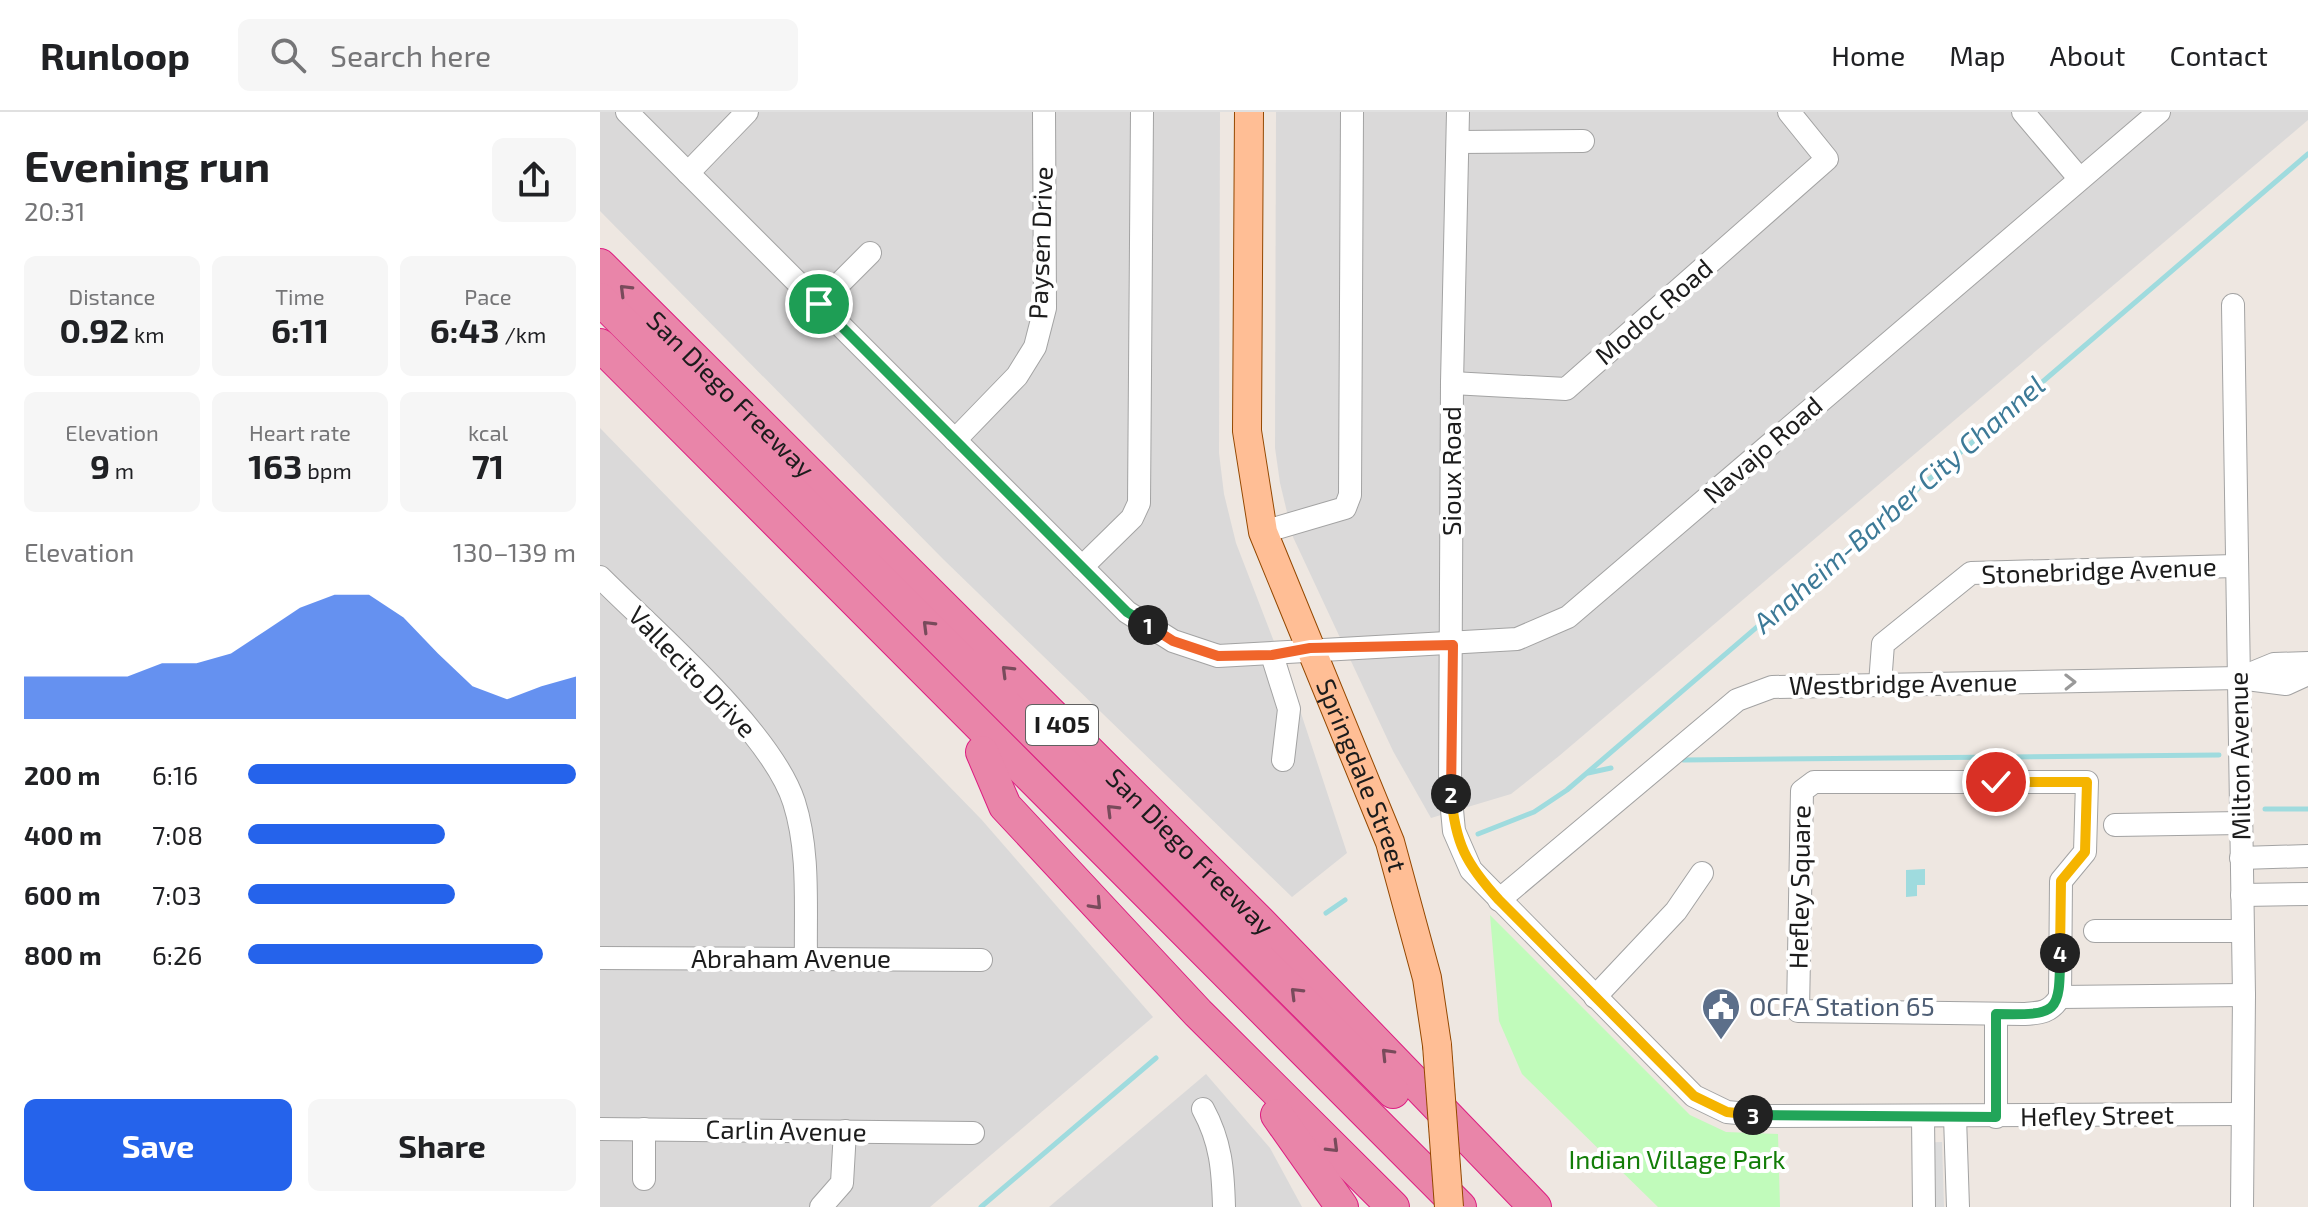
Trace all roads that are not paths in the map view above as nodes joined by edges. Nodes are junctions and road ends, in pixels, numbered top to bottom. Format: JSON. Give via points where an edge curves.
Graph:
{"nodes":[{"id":1,"x":627,"y":112,"type":"edge"},
{"id":2,"x":747,"y":112,"type":"edge"},
{"id":3,"x":1044,"y":112,"type":"edge"},
{"id":4,"x":1142,"y":112,"type":"edge"},
{"id":5,"x":1249,"y":112,"type":"edge"},
{"id":6,"x":1352,"y":112,"type":"edge"},
{"id":7,"x":1458,"y":112,"type":"edge"},
{"id":8,"x":1789,"y":112,"type":"edge"},
{"id":9,"x":2023,"y":112,"type":"edge"},
{"id":10,"x":2159,"y":112,"type":"edge"},
{"id":11,"x":1583,"y":141,"type":"dead end"},
{"id":12,"x":1458,"y":142,"type":"junction"},
{"id":13,"x":688,"y":173,"type":"junction"},
{"id":14,"x":2079,"y":178,"type":"junction"},
{"id":15,"x":870,"y":253,"type":"dead end"},
{"id":16,"x":600,"y":265,"type":"edge"},
{"id":17,"x":600,"y":299,"type":"edge"},
{"id":18,"x":819,"y":304,"type":"junction"},
{"id":19,"x":2233,"y":305,"type":"dead end"},
{"id":20,"x":600,"y":345,"type":"edge"},
{"id":21,"x":600,"y":374,"type":"edge"},
{"id":22,"x":1452,"y":383,"type":"junction"},
{"id":23,"x":955,"y":440,"type":"junction"},
{"id":24,"x":1263,"y":532,"type":"junction"},
{"id":25,"x":2235,"y":566,"type":"junction"},
{"id":26,"x":1082,"y":567,"type":"junction"},
{"id":27,"x":600,"y":577,"type":"edge"},
{"id":28,"x":1453,"y":645,"type":"junction"},
{"id":29,"x":1310,"y":648,"type":"junction"},
{"id":30,"x":1272,"y":655,"type":"junction"},
{"id":31,"x":2308,"y":663,"type":"edge"},
{"id":32,"x":2308,"y":674,"type":"edge"},
{"id":33,"x":2239,"y":678,"type":"junction"},
{"id":34,"x":1880,"y":684,"type":"junction"},
{"id":35,"x":982,"y":752,"type":"junction"},
{"id":36,"x":1283,"y":760,"type":"dead end"},
{"id":37,"x":2241,"y":823,"type":"junction"},
{"id":38,"x":2115,"y":825,"type":"dead end"},
{"id":39,"x":1454,"y":831,"type":"joint"},
{"id":40,"x":2308,"y":856,"type":"edge"},
{"id":41,"x":2241,"y":858,"type":"junction"},
{"id":42,"x":1702,"y":873,"type":"dead end"},
{"id":43,"x":2308,"y":894,"type":"edge"},
{"id":44,"x":2242,"y":895,"type":"junction"},
{"id":45,"x":1499,"y":900,"type":"junction"},
{"id":46,"x":2095,"y":931,"type":"dead end"},
{"id":47,"x":2242,"y":931,"type":"junction"},
{"id":48,"x":600,"y":958,"type":"edge"},
{"id":49,"x":806,"y":960,"type":"junction"},
{"id":50,"x":981,"y":960,"type":"dead end"},
{"id":51,"x":2244,"y":995,"type":"junction"},
{"id":52,"x":1595,"y":997,"type":"junction"},
{"id":53,"x":2060,"y":997,"type":"junction"},
{"id":54,"x":1198,"y":1013,"type":"junction"},
{"id":55,"x":1996,"y":1014,"type":"junction"},
{"id":56,"x":1203,"y":1109,"type":"dead end"},
{"id":57,"x":2241,"y":1114,"type":"junction"},
{"id":58,"x":1923,"y":1117,"type":"junction"},
{"id":59,"x":1955,"y":1117,"type":"junction"},
{"id":60,"x":1996,"y":1117,"type":"junction"},
{"id":61,"x":600,"y":1129,"type":"edge"},
{"id":62,"x":644,"y":1129,"type":"junction"},
{"id":63,"x":845,"y":1131,"type":"junction"},
{"id":64,"x":973,"y":1133,"type":"dead end"},
{"id":65,"x":644,"y":1179,"type":"dead end"},
{"id":66,"x":821,"y":1207,"type":"edge"},
{"id":67,"x":1224,"y":1207,"type":"edge"},
{"id":68,"x":1342,"y":1207,"type":"edge"},
{"id":69,"x":1393,"y":1207,"type":"edge"},
{"id":70,"x":1432,"y":1207,"type":"edge"},
{"id":71,"x":1449,"y":1207,"type":"edge"},
{"id":72,"x":1460,"y":1207,"type":"edge"},
{"id":73,"x":1509,"y":1207,"type":"edge"},
{"id":74,"x":1535,"y":1207,"type":"edge"},
{"id":75,"x":1924,"y":1207,"type":"edge"},
{"id":76,"x":1958,"y":1207,"type":"edge"},
{"id":77,"x":2242,"y":1207,"type":"edge"}],
"edges":[{"from":1,"to":13,"type":"street","name":"Navajo Road"},
{"from":2,"to":13,"type":"street"},
{"from":3,"to":23,"type":"street","name":"Paysen Drive","via":[[1045,308],[1035,347],[1017,376]]},
{"from":4,"to":26,"type":"street","via":[[1139,503],[1132,518]]},
{"from":5,"to":24,"type":"main road","name":"Springdale Street","via":[[1247,431]]},
{"from":6,"to":24,"type":"street","via":[[1350,495],[1345,508]]},
{"from":7,"to":12,"type":"street","name":"Sioux Road"},
{"from":8,"to":22,"type":"street","name":"Modoc Road","via":[[1827,159],[1566,389]]},
{"from":9,"to":14,"type":"street"},
{"from":10,"to":14,"type":"street","name":"Navajo Road"},
{"from":11,"to":12,"type":"street"},
{"from":12,"to":22,"type":"street","name":"Sioux Road"},
{"from":13,"to":18,"type":"street","name":"Navajo Road"},
{"from":14,"to":28,"type":"street","name":"Navajo Road","via":[[1568,617],[1517,639]]},
{"from":15,"to":18,"type":"street"},
{"from":74,"to":16,"type":"highway","name":"San Diego Freeway","number":"I 405","one_way":true,"via":[[1260,922]]},
{"from":73,"to":17,"type":"highway","one_way":true},
{"from":18,"to":23,"type":"street","name":"Navajo Road"},
{"from":19,"to":25,"type":"street","name":"Milton Avenue"},
{"from":20,"to":72,"type":"highway"},
{"from":21,"to":35,"type":"highway","number":"I 405"},
{"from":22,"to":28,"type":"street","name":"Sioux Road"},
{"from":23,"to":26,"type":"street","name":"Navajo Road"},
{"from":24,"to":29,"type":"main road","name":"Springdale Street"},
{"from":25,"to":33,"type":"street","name":"Milton Avenue"},
{"from":25,"to":34,"type":"street","name":"Stonebridge Avenue","via":[[1971,573],[1883,644]]},
{"from":26,"to":30,"type":"street","name":"Navajo Road","via":[[1127,612],[1173,641],[1218,656]]},
{"from":27,"to":49,"type":"street","name":"Vallecito Drive","via":[[747,725],[773,761],[794,801],[805,869]]},
{"from":28,"to":29,"type":"street","name":"Navajo Road"},
{"from":28,"to":39,"type":"street","name":"Sioux Road"},
{"from":29,"to":30,"type":"street","name":"Navajo Road"},
{"from":29,"to":71,"type":"main road","name":"Springdale Street","bridge":true,"via":[[1390,842],[1427,978]]},
{"from":30,"to":36,"type":"street","via":[[1289,709]]},
{"from":31,"to":33,"type":"street","name":"Westbridge Avenue","via":[[2274,664]]},
{"from":32,"to":33,"type":"street","name":"Westbridge Avenue","via":[[2286,684]]},
{"from":34,"to":33,"type":"street","name":"Westbridge Avenue","one_way":true},
{"from":33,"to":37,"type":"street","name":"Milton Avenue"},
{"from":34,"to":45,"type":"street","name":"Westbridge Avenue","via":[[1772,687],[1737,700]]},
{"from":35,"to":54,"type":"highway","one_way":true,"via":[[1005,806]]},
{"from":35,"to":70,"type":"highway","number":"I 405"},
{"from":37,"to":38,"type":"street"},
{"from":37,"to":41,"type":"street","name":"Milton Avenue"},
{"from":39,"to":45,"type":"street","name":"Hefley Street","via":[[1471,870]]},
{"from":40,"to":41,"type":"street"},
{"from":41,"to":44,"type":"street","name":"Milton Avenue"},
{"from":42,"to":52,"type":"street","via":[[1676,911]]},
{"from":43,"to":44,"type":"street"},
{"from":44,"to":47,"type":"street","name":"Milton Avenue"},
{"from":45,"to":52,"type":"street","name":"Hefley Street"},
{"from":46,"to":47,"type":"street"},
{"from":47,"to":51,"type":"street","name":"Milton Avenue"},
{"from":48,"to":49,"type":"street","name":"Abraham Avenue"},
{"from":49,"to":50,"type":"street","name":"Abraham Avenue"},
{"from":51,"to":53,"type":"street","name":"Hefley Square"},
{"from":51,"to":57,"type":"street","name":"Milton Avenue"},
{"from":52,"to":58,"type":"street","name":"Hefley Street","via":[[1694,1096],[1727,1112]]},
{"from":53,"to":55,"type":"street","name":"Hefley Square","via":[[2042,1013]]},
{"from":53,"to":55,"type":"street","name":"Hefley Square","via":[[2061,881],[2085,852],[2087,782],[1814,782],[1802,791],[1798,1011]]},
{"from":54,"to":68,"type":"highway"},
{"from":54,"to":69,"type":"highway","one_way":true},
{"from":55,"to":60,"type":"street"},
{"from":56,"to":67,"type":"street","via":[[1218,1136]]},
{"from":57,"to":60,"type":"street","name":"Hefley Street"},
{"from":57,"to":77,"type":"street","name":"Milton Avenue"},
{"from":58,"to":59,"type":"street","name":"Hefley Street"},
{"from":58,"to":75,"type":"street"},
{"from":59,"to":60,"type":"street","name":"Hefley Street"},
{"from":59,"to":76,"type":"street"},
{"from":61,"to":62,"type":"street","name":"Carlin Avenue"},
{"from":62,"to":63,"type":"street","name":"Carlin Avenue"},
{"from":62,"to":65,"type":"street"},
{"from":63,"to":64,"type":"street","name":"Carlin Avenue"},
{"from":63,"to":66,"type":"street","via":[[842,1183]]}]}
